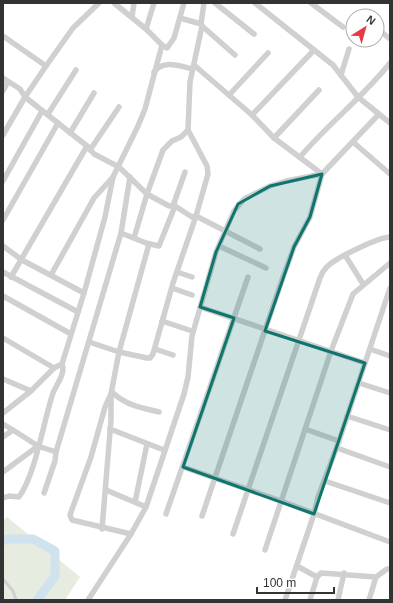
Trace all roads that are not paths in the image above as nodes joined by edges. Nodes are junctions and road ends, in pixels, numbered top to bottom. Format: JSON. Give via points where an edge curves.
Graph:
{"nodes":[{"id":1,"x":99,"y":3,"type":"edge"},
{"id":2,"x":114,"y":3,"type":"edge"},
{"id":3,"x":134,"y":3,"type":"edge"},
{"id":4,"x":154,"y":3,"type":"edge"},
{"id":5,"x":184,"y":3,"type":"edge"},
{"id":6,"x":204,"y":3,"type":"edge"},
{"id":7,"x":215,"y":3,"type":"edge"},
{"id":8,"x":255,"y":3,"type":"edge"},
{"id":9,"x":311,"y":3,"type":"edge"},
{"id":10,"x":132,"y":18,"type":"junction"},
{"id":11,"x":180,"y":18,"type":"junction"},
{"id":12,"x":201,"y":25,"type":"junction"},
{"id":13,"x":343,"y":27,"type":"dead end"},
{"id":14,"x":146,"y":29,"type":"junction"},
{"id":15,"x":254,"y":34,"type":"dead end"},
{"id":16,"x":3,"y":36,"type":"edge"},
{"id":17,"x":162,"y":45,"type":"junction"},
{"id":18,"x":349,"y":49,"type":"dead end"},
{"id":19,"x":314,"y":50,"type":"junction"},
{"id":20,"x":268,"y":53,"type":"dead end"},
{"id":21,"x":235,"y":55,"type":"dead end"},
{"id":22,"x":390,"y":63,"type":"edge"},
{"id":23,"x":46,"y":66,"type":"junction"},
{"id":24,"x":194,"y":67,"type":"junction"},
{"id":25,"x":76,"y":70,"type":"dead end"},
{"id":26,"x":154,"y":73,"type":"junction"},
{"id":27,"x":341,"y":75,"type":"junction"},
{"id":28,"x":5,"y":80,"type":"edge"},
{"id":29,"x":319,"y":90,"type":"dead end"},
{"id":30,"x":3,"y":91,"type":"edge"},
{"id":31,"x":94,"y":93,"type":"dead end"},
{"id":32,"x":229,"y":95,"type":"junction"},
{"id":33,"x":26,"y":97,"type":"junction"},
{"id":34,"x":358,"y":98,"type":"junction"},
{"id":35,"x":118,"y":107,"type":"dead end"},
{"id":36,"x":42,"y":111,"type":"junction"},
{"id":37,"x":48,"y":114,"type":"junction"},
{"id":38,"x":379,"y":114,"type":"junction"},
{"id":39,"x":252,"y":115,"type":"junction"},
{"id":40,"x":389,"y":120,"type":"edge"},
{"id":41,"x":58,"y":123,"type":"junction"},
{"id":42,"x":188,"y":130,"type":"junction"},
{"id":43,"x":70,"y":133,"type":"junction"},
{"id":44,"x":3,"y":135,"type":"edge"},
{"id":45,"x":274,"y":138,"type":"junction"},
{"id":46,"x":353,"y":142,"type":"junction"},
{"id":47,"x":88,"y":148,"type":"junction"},
{"id":48,"x":300,"y":157,"type":"junction"},
{"id":49,"x":119,"y":167,"type":"junction"},
{"id":50,"x":185,"y":172,"type":"dead end"},
{"id":51,"x":322,"y":174,"type":"junction"},
{"id":52,"x":390,"y":174,"type":"edge"},
{"id":53,"x":113,"y":177,"type":"junction"},
{"id":54,"x":130,"y":177,"type":"junction"},
{"id":55,"x":3,"y":181,"type":"edge"},
{"id":56,"x":147,"y":194,"type":"junction"},
{"id":57,"x":174,"y":206,"type":"junction"},
{"id":58,"x":196,"y":216,"type":"junction"},
{"id":59,"x":3,"y":220,"type":"edge"},
{"id":60,"x":225,"y":232,"type":"junction"},
{"id":61,"x":121,"y":233,"type":"junction"},
{"id":62,"x":390,"y":237,"type":"edge"},
{"id":63,"x":134,"y":238,"type":"junction"},
{"id":64,"x":149,"y":244,"type":"junction"},
{"id":65,"x":3,"y":246,"type":"edge"},
{"id":66,"x":219,"y":246,"type":"junction"},
{"id":67,"x":260,"y":249,"type":"dead end"},
{"id":68,"x":345,"y":255,"type":"junction"},
{"id":69,"x":22,"y":260,"type":"junction"},
{"id":70,"x":390,"y":263,"type":"edge"},
{"id":71,"x":266,"y":268,"type":"dead end"},
{"id":72,"x":3,"y":272,"type":"edge"},
{"id":73,"x":177,"y":272,"type":"junction"},
{"id":74,"x":51,"y":276,"type":"junction"},
{"id":75,"x":11,"y":277,"type":"junction"},
{"id":76,"x":192,"y":277,"type":"dead end"},
{"id":77,"x":248,"y":277,"type":"dead end"},
{"id":78,"x":363,"y":284,"type":"junction"},
{"id":79,"x":172,"y":288,"type":"junction"},
{"id":80,"x":390,"y":288,"type":"edge"},
{"id":81,"x":84,"y":293,"type":"junction"},
{"id":82,"x":192,"y":295,"type":"dead end"},
{"id":83,"x":3,"y":296,"type":"edge"},
{"id":84,"x":200,"y":308,"type":"junction"},
{"id":85,"x":78,"y":312,"type":"junction"},
{"id":86,"x":234,"y":318,"type":"junction"},
{"id":87,"x":162,"y":321,"type":"junction"},
{"id":88,"x":189,"y":330,"type":"dead end"},
{"id":89,"x":266,"y":331,"type":"junction"},
{"id":90,"x":71,"y":334,"type":"junction"},
{"id":91,"x":3,"y":338,"type":"edge"},
{"id":92,"x":300,"y":340,"type":"junction"},
{"id":93,"x":89,"y":342,"type":"junction"},
{"id":94,"x":370,"y":349,"type":"junction"},
{"id":95,"x":155,"y":350,"type":"junction"},
{"id":96,"x":331,"y":351,"type":"junction"},
{"id":97,"x":119,"y":352,"type":"junction"},
{"id":98,"x":173,"y":355,"type":"dead end"},
{"id":99,"x":390,"y":356,"type":"edge"},
{"id":100,"x":365,"y":363,"type":"junction"},
{"id":101,"x":62,"y":364,"type":"junction"},
{"id":102,"x":54,"y":368,"type":"junction"},
{"id":103,"x":3,"y":379,"type":"edge"},
{"id":104,"x":359,"y":383,"type":"junction"},
{"id":105,"x":31,"y":391,"type":"junction"},
{"id":106,"x":111,"y":393,"type":"junction"},
{"id":107,"x":390,"y":393,"type":"edge"},
{"id":108,"x":159,"y":412,"type":"dead end"},
{"id":109,"x":3,"y":413,"type":"edge"},
{"id":110,"x":347,"y":416,"type":"junction"},
{"id":111,"x":3,"y":424,"type":"edge"},
{"id":112,"x":110,"y":429,"type":"junction"},
{"id":113,"x":305,"y":429,"type":"junction"},
{"id":114,"x":13,"y":430,"type":"junction"},
{"id":115,"x":390,"y":430,"type":"edge"},
{"id":116,"x":3,"y":437,"type":"edge"},
{"id":117,"x":339,"y":441,"type":"junction"},
{"id":118,"x":147,"y":444,"type":"junction"},
{"id":119,"x":38,"y":446,"type":"junction"},
{"id":120,"x":337,"y":448,"type":"junction"},
{"id":121,"x":164,"y":450,"type":"junction"},
{"id":122,"x":56,"y":452,"type":"junction"},
{"id":123,"x":183,"y":467,"type":"junction"},
{"id":124,"x":390,"y":467,"type":"edge"},
{"id":125,"x":3,"y":472,"type":"edge"},
{"id":126,"x":216,"y":478,"type":"junction"},
{"id":127,"x":325,"y":481,"type":"junction"},
{"id":128,"x":247,"y":488,"type":"junction"},
{"id":129,"x":106,"y":490,"type":"junction"},
{"id":130,"x":44,"y":494,"type":"dead end"},
{"id":131,"x":3,"y":498,"type":"edge"},
{"id":132,"x":281,"y":501,"type":"junction"},
{"id":133,"x":135,"y":502,"type":"junction"},
{"id":134,"x":390,"y":503,"type":"edge"},
{"id":135,"x":146,"y":507,"type":"junction"},
{"id":136,"x":166,"y":514,"type":"dead end"},
{"id":137,"x":314,"y":514,"type":"junction"},
{"id":138,"x":202,"y":516,"type":"dead end"},
{"id":139,"x":102,"y":528,"type":"junction"},
{"id":140,"x":131,"y":534,"type":"junction"},
{"id":141,"x":233,"y":534,"type":"dead end"},
{"id":142,"x":390,"y":542,"type":"edge"},
{"id":143,"x":265,"y":550,"type":"dead end"},
{"id":144,"x":297,"y":566,"type":"junction"},
{"id":145,"x":390,"y":569,"type":"edge"},
{"id":146,"x":344,"y":573,"type":"junction"},
{"id":147,"x":317,"y":577,"type":"junction"},
{"id":148,"x":376,"y":577,"type":"junction"},
{"id":149,"x":3,"y":579,"type":"edge"},
{"id":150,"x":16,"y":600,"type":"edge"},
{"id":151,"x":88,"y":600,"type":"edge"},
{"id":152,"x":285,"y":600,"type":"edge"},
{"id":153,"x":310,"y":600,"type":"edge"},
{"id":154,"x":338,"y":600,"type":"edge"},
{"id":155,"x":369,"y":600,"type":"edge"}],
"edges":[{"from":1,"to":23,"type":"street","via":[[73,28]]},
{"from":2,"to":10,"type":"street"},
{"from":3,"to":10,"type":"street"},
{"from":4,"to":14,"type":"street"},
{"from":5,"to":11,"type":"street"},
{"from":6,"to":12,"type":"street"},
{"from":7,"to":15,"type":"street"},
{"from":8,"to":19,"type":"street"},
{"from":9,"to":13,"type":"street"},
{"from":10,"to":14,"type":"street"},
{"from":11,"to":12,"type":"street"},
{"from":11,"to":17,"type":"street","via":[[170,46],[167,48]]},
{"from":12,"to":21,"type":"street"},
{"from":12,"to":24,"type":"street"},
{"from":14,"to":17,"type":"street"},
{"from":16,"to":23,"type":"street"},
{"from":17,"to":26,"type":"street"},
{"from":18,"to":27,"type":"street"},
{"from":19,"to":27,"type":"street"},
{"from":19,"to":39,"type":"street"},
{"from":20,"to":32,"type":"street"},
{"from":22,"to":34,"type":"street"},
{"from":23,"to":33,"type":"street"},
{"from":24,"to":26,"type":"street","via":[[169,64],[159,67]]},
{"from":24,"to":32,"type":"street"},
{"from":24,"to":42,"type":"street","via":[[190,82]]},
{"from":25,"to":37,"type":"street"},
{"from":26,"to":49,"type":"street","via":[[145,109]]},
{"from":27,"to":34,"type":"street"},
{"from":28,"to":30,"type":"street"},
{"from":28,"to":33,"type":"street","via":[[20,89]]},
{"from":29,"to":45,"type":"street"},
{"from":31,"to":43,"type":"street"},
{"from":32,"to":39,"type":"street"},
{"from":33,"to":36,"type":"street"},
{"from":33,"to":44,"type":"street"},
{"from":34,"to":38,"type":"street"},
{"from":34,"to":48,"type":"street"},
{"from":35,"to":47,"type":"street"},
{"from":36,"to":37,"type":"street"},
{"from":36,"to":55,"type":"street"},
{"from":37,"to":41,"type":"street"},
{"from":38,"to":40,"type":"street"},
{"from":38,"to":46,"type":"street"},
{"from":39,"to":45,"type":"street"},
{"from":41,"to":43,"type":"street"},
{"from":41,"to":59,"type":"street"},
{"from":42,"to":56,"type":"street","via":[[163,150]]},
{"from":42,"to":58,"type":"street","via":[[207,166],[208,174]]},
{"from":43,"to":47,"type":"street"},
{"from":45,"to":48,"type":"street"},
{"from":46,"to":51,"type":"street"},
{"from":46,"to":52,"type":"street"},
{"from":47,"to":49,"type":"street"},
{"from":47,"to":69,"type":"street"},
{"from":48,"to":51,"type":"street"},
{"from":49,"to":53,"type":"street"},
{"from":49,"to":54,"type":"street"},
{"from":50,"to":57,"type":"street"},
{"from":51,"to":60,"type":"street","via":[[270,186],[244,199],[234,211]]},
{"from":51,"to":89,"type":"street","via":[[310,217],[294,247]]},
{"from":53,"to":74,"type":"street","via":[[94,198]]},
{"from":53,"to":81,"type":"street","via":[[106,217]]},
{"from":54,"to":56,"type":"street"},
{"from":54,"to":61,"type":"street"},
{"from":56,"to":57,"type":"street","via":[[169,206]]},
{"from":56,"to":63,"type":"street"},
{"from":57,"to":58,"type":"street","via":[[192,217]]},
{"from":57,"to":64,"type":"street","via":[[161,244]]},
{"from":58,"to":60,"type":"street"},
{"from":58,"to":73,"type":"street"},
{"from":60,"to":66,"type":"street"},
{"from":60,"to":67,"type":"street"},
{"from":61,"to":63,"type":"street"},
{"from":61,"to":93,"type":"street"},
{"from":62,"to":68,"type":"street","via":[[377,240]]},
{"from":63,"to":64,"type":"street"},
{"from":64,"to":97,"type":"street"},
{"from":65,"to":69,"type":"street"},
{"from":66,"to":71,"type":"street"},
{"from":66,"to":84,"type":"street"},
{"from":68,"to":78,"type":"street"},
{"from":68,"to":92,"type":"street","via":[[329,265],[320,278]]},
{"from":69,"to":74,"type":"street"},
{"from":69,"to":75,"type":"street"},
{"from":70,"to":78,"type":"street"},
{"from":72,"to":75,"type":"street"},
{"from":73,"to":76,"type":"street"},
{"from":73,"to":79,"type":"street"},
{"from":74,"to":81,"type":"street"},
{"from":75,"to":85,"type":"street"},
{"from":77,"to":86,"type":"street"},
{"from":78,"to":96,"type":"street","via":[[353,294]]},
{"from":79,"to":82,"type":"street"},
{"from":79,"to":87,"type":"street"},
{"from":80,"to":94,"type":"street"},
{"from":81,"to":85,"type":"street"},
{"from":83,"to":90,"type":"street"},
{"from":84,"to":86,"type":"street"},
{"from":84,"to":121,"type":"street","via":[[192,336],[184,394]]},
{"from":85,"to":90,"type":"street"},
{"from":86,"to":89,"type":"street"},
{"from":86,"to":123,"type":"street"},
{"from":87,"to":88,"type":"street"},
{"from":87,"to":95,"type":"street"},
{"from":89,"to":92,"type":"street"},
{"from":89,"to":126,"type":"street"},
{"from":90,"to":101,"type":"street"},
{"from":91,"to":102,"type":"street"},
{"from":92,"to":96,"type":"street"},
{"from":92,"to":128,"type":"street"},
{"from":93,"to":97,"type":"street"},
{"from":93,"to":122,"type":"street"},
{"from":94,"to":99,"type":"street"},
{"from":94,"to":100,"type":"street"},
{"from":95,"to":97,"type":"street","via":[[149,358]]},
{"from":95,"to":98,"type":"street"},
{"from":96,"to":100,"type":"street"},
{"from":96,"to":113,"type":"street"},
{"from":97,"to":106,"type":"street"},
{"from":100,"to":104,"type":"street"},
{"from":101,"to":102,"type":"street"},
{"from":101,"to":119,"type":"street","via":[[62,372]]},
{"from":102,"to":105,"type":"street"},
{"from":103,"to":105,"type":"street"},
{"from":104,"to":107,"type":"street"},
{"from":104,"to":110,"type":"street"},
{"from":105,"to":109,"type":"street"},
{"from":106,"to":108,"type":"street","via":[[135,406]]},
{"from":106,"to":112,"type":"street"},
{"from":106,"to":139,"type":"street","via":[[70,516],[72,520]]},
{"from":110,"to":115,"type":"street"},
{"from":110,"to":117,"type":"street"},
{"from":111,"to":114,"type":"street"},
{"from":112,"to":118,"type":"street"},
{"from":112,"to":129,"type":"street"},
{"from":113,"to":117,"type":"street"},
{"from":113,"to":132,"type":"street"},
{"from":114,"to":116,"type":"street"},
{"from":114,"to":119,"type":"street"},
{"from":117,"to":120,"type":"street"},
{"from":118,"to":121,"type":"street"},
{"from":118,"to":133,"type":"street"},
{"from":119,"to":122,"type":"street"},
{"from":119,"to":125,"type":"street"},
{"from":119,"to":131,"type":"street","via":[[19,497]]},
{"from":120,"to":124,"type":"street"},
{"from":120,"to":127,"type":"street"},
{"from":121,"to":135,"type":"street"},
{"from":122,"to":130,"type":"street"},
{"from":123,"to":126,"type":"street"},
{"from":123,"to":136,"type":"street"},
{"from":126,"to":128,"type":"street"},
{"from":126,"to":138,"type":"street"},
{"from":127,"to":134,"type":"street"},
{"from":127,"to":137,"type":"street"},
{"from":128,"to":132,"type":"street"},
{"from":128,"to":141,"type":"street"},
{"from":129,"to":133,"type":"street"},
{"from":129,"to":139,"type":"street"},
{"from":132,"to":137,"type":"street"},
{"from":132,"to":143,"type":"street"},
{"from":133,"to":135,"type":"street"},
{"from":135,"to":140,"type":"street"},
{"from":137,"to":142,"type":"street"},
{"from":137,"to":144,"type":"street"},
{"from":139,"to":140,"type":"street"},
{"from":140,"to":151,"type":"street"},
{"from":144,"to":147,"type":"street"},
{"from":144,"to":152,"type":"street"},
{"from":145,"to":148,"type":"street"},
{"from":146,"to":147,"type":"street","via":[[321,572]]},
{"from":146,"to":148,"type":"street"},
{"from":146,"to":154,"type":"street"},
{"from":147,"to":153,"type":"street"},
{"from":148,"to":155,"type":"street"},
{"from":149,"to":150,"type":"lane"}]}
